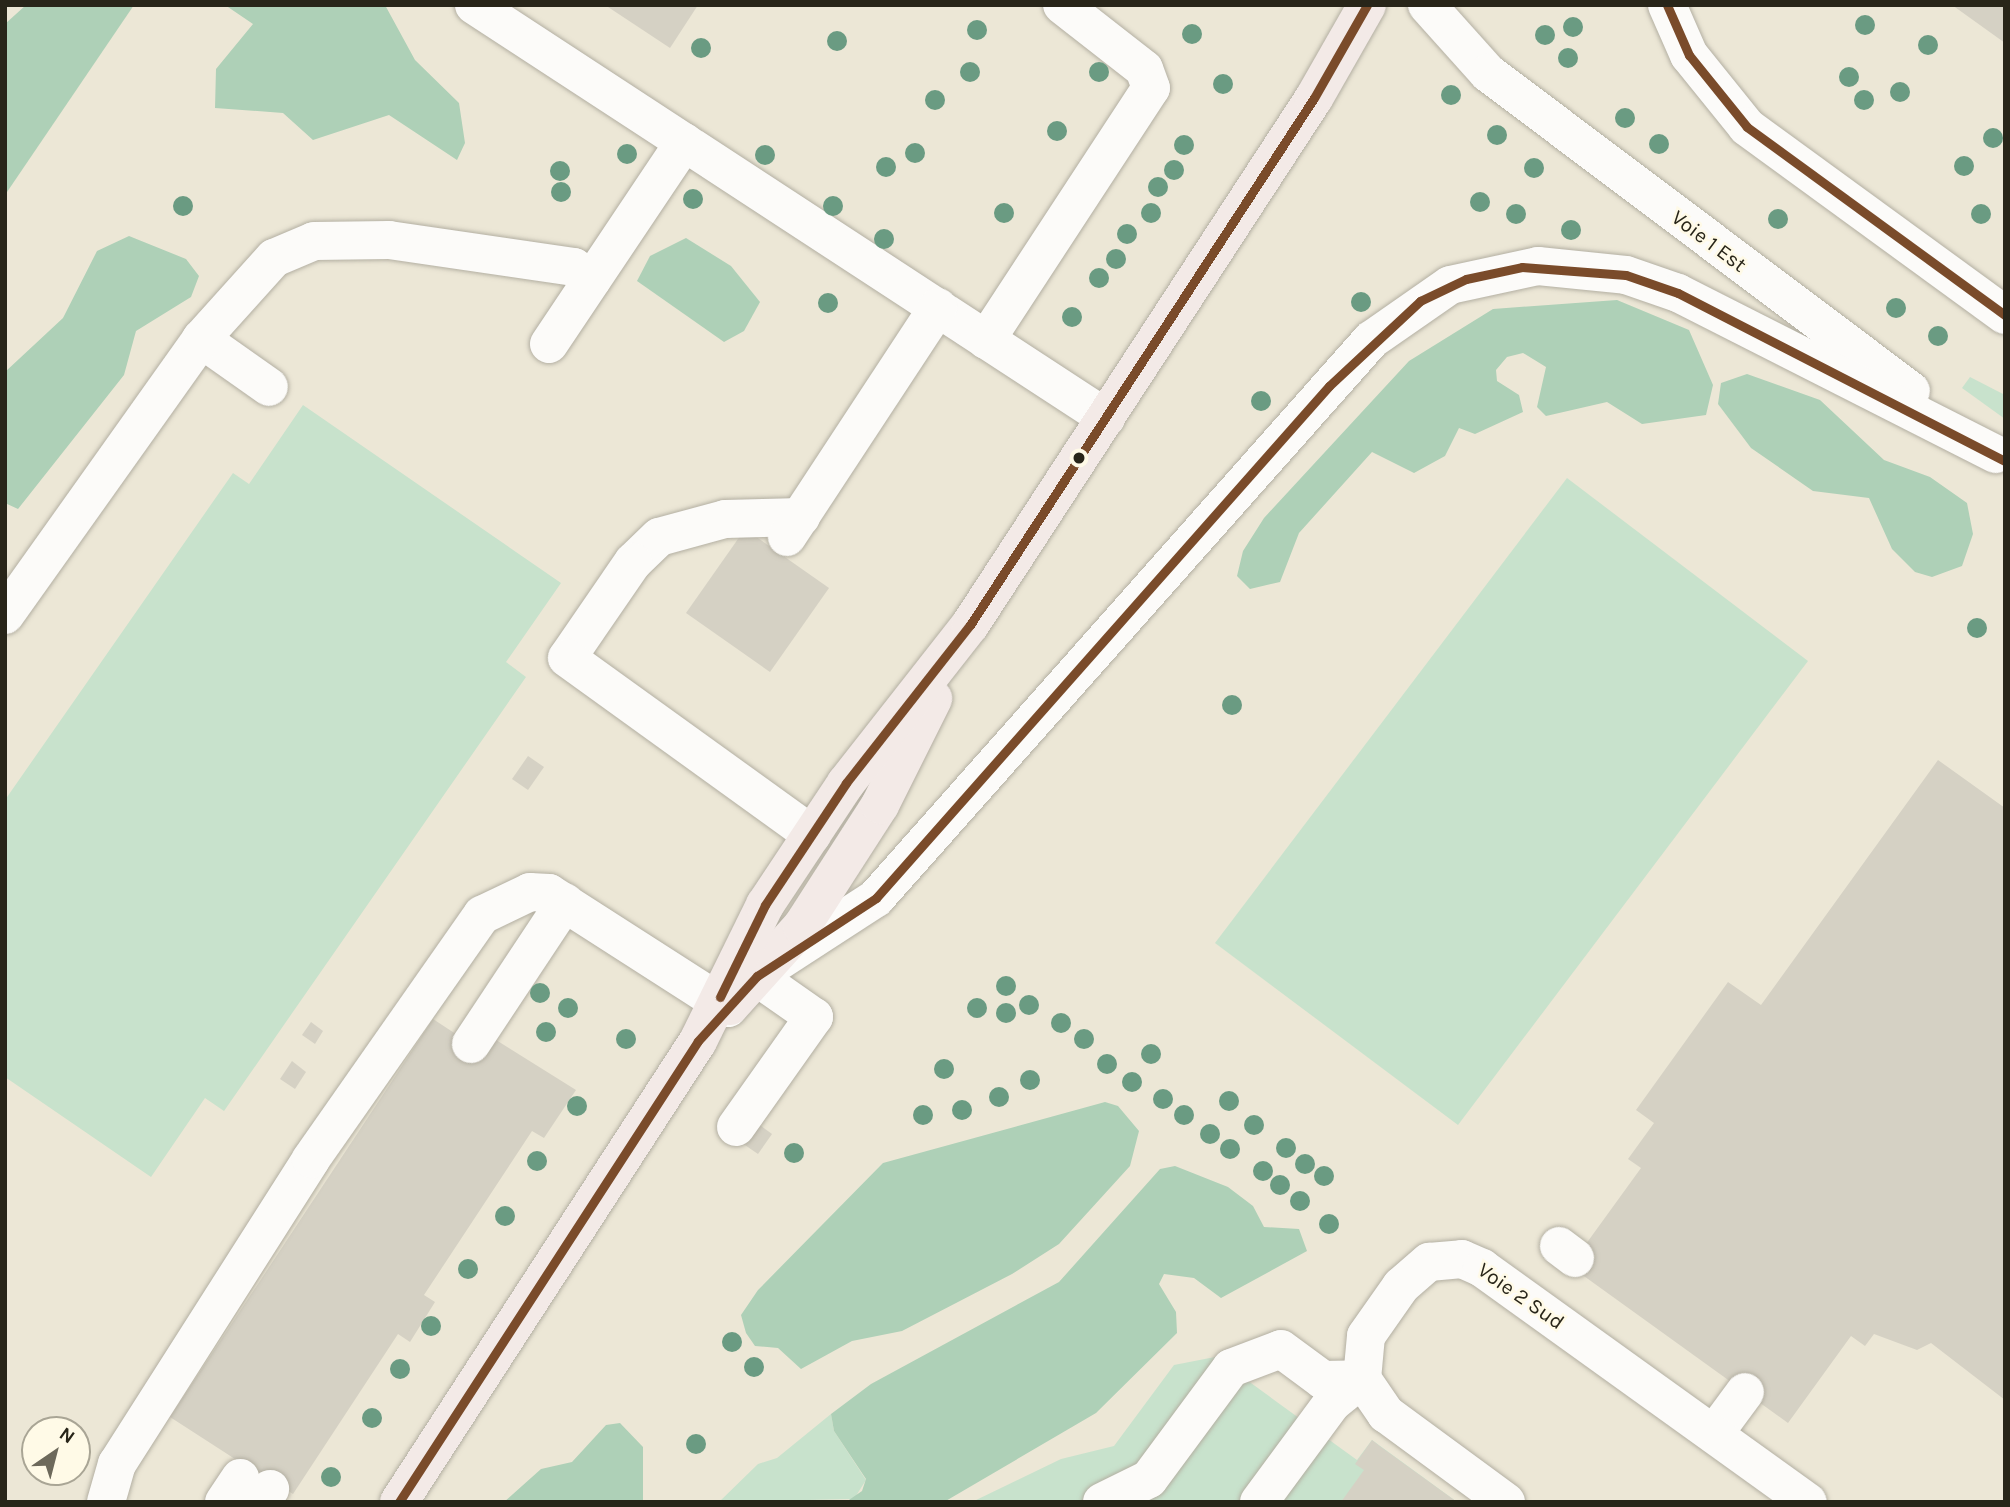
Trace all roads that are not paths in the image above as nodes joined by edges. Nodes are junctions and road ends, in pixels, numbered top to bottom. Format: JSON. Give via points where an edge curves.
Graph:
{"nodes":[{"id":1,"x":1062,"y":5,"type":"edge"},
{"id":2,"x":1367,"y":5,"type":"edge"},
{"id":3,"x":1387,"y":5,"type":"edge"},
{"id":4,"x":1667,"y":5,"type":"edge"},
{"id":5,"x":490,"y":9,"type":"edge"},
{"id":6,"x":1431,"y":12,"type":"edge"},
{"id":7,"x":1314,"y":98,"type":"junction"},
{"id":8,"x":684,"y":142,"type":"junction"},
{"id":9,"x":592,"y":280,"type":"junction"},
{"id":10,"x":938,"y":307,"type":"junction"},
{"id":11,"x":2005,"y":315,"type":"edge"},
{"id":12,"x":201,"y":339,"type":"junction"},
{"id":13,"x":986,"y":340,"type":"junction"},
{"id":14,"x":549,"y":344,"type":"dead end"},
{"id":15,"x":269,"y":387,"type":"dead end"},
{"id":16,"x":1106,"y":418,"type":"junction"},
{"id":17,"x":2000,"y":458,"type":"edge"},
{"id":18,"x":5,"y":615,"type":"edge"},
{"id":19,"x":970,"y":625,"type":"junction"},
{"id":20,"x":812,"y":835,"type":"junction"},
{"id":21,"x":565,"y":902,"type":"junction"},
{"id":22,"x":747,"y":970,"type":"junction"},
{"id":23,"x":723,"y":1004,"type":"junction"},
{"id":24,"x":471,"y":1044,"type":"dead end"},
{"id":25,"x":736,"y":1127,"type":"dead end"},
{"id":26,"x":1362,"y":1379,"type":"junction"},
{"id":27,"x":1745,"y":1392,"type":"dead end"},
{"id":28,"x":1714,"y":1434,"type":"junction"},
{"id":29,"x":106,"y":1502,"type":"edge"},
{"id":30,"x":399,"y":1502,"type":"edge"},
{"id":31,"x":1102,"y":1502,"type":"edge"},
{"id":32,"x":1259,"y":1502,"type":"edge"},
{"id":33,"x":1506,"y":1502,"type":"edge"},
{"id":34,"x":1808,"y":1502,"type":"edge"}],
"edges":[{"from":1,"to":13,"type":"lane","via":[[1144,69],[1150,88]]},
{"from":2,"to":7,"type":"main road"},
{"from":3,"to":7,"type":"main road"},
{"from":4,"to":11,"type":"lane","via":[[1689,55],[1747,128]]},
{"from":5,"to":8,"type":"lane"},
{"from":6,"to":17,"type":"lane","name":"Voie 1 Est","via":[[1488,73]]},
{"from":7,"to":16,"type":"main road"},
{"from":8,"to":9,"type":"lane"},
{"from":8,"to":10,"type":"lane"},
{"from":9,"to":12,"type":"lane","via":[[574,267],[470,249],[314,241],[254,274]]},
{"from":9,"to":14,"type":"lane"},
{"from":10,"to":13,"type":"lane"},
{"from":10,"to":20,"type":"lane","via":[[792,530],[724,519],[659,537],[633,562],[567,658]]},
{"from":12,"to":15,"type":"lane"},
{"from":12,"to":18,"type":"lane"},
{"from":13,"to":16,"type":"lane"},
{"from":16,"to":19,"type":"main road"},
{"from":17,"to":22,"type":"lane","via":[[1636,278],[1538,266],[1450,285],[1404,312],[1363,349],[876,898]]},
{"from":19,"to":20,"type":"main road"},
{"from":19,"to":22,"type":"main road","via":[[880,805],[802,926]]},
{"from":20,"to":22,"type":"main road"},
{"from":21,"to":23,"type":"lane"},
{"from":21,"to":24,"type":"lane"},
{"from":21,"to":29,"type":"lane","via":[[530,892],[476,921],[311,1159],[278,1236],[117,1464]]},
{"from":22,"to":23,"type":"main road"},
{"from":22,"to":25,"type":"lane","via":[[814,1017]]},
{"from":23,"to":30,"type":"main road"},
{"from":26,"to":28,"type":"lane","name":"Voie 2 Sud","via":[[1366,1336],[1401,1286],[1429,1262],[1462,1259],[1504,1281]]},
{"from":26,"to":31,"type":"lane","via":[[1323,1380],[1281,1349],[1231,1368],[1149,1479]]},
{"from":26,"to":32,"type":"lane","via":[[1332,1404]]},
{"from":26,"to":33,"type":"lane","via":[[1386,1414]]},
{"from":27,"to":28,"type":"lane"},
{"from":28,"to":34,"type":"lane","name":"Voie 2 Sud"}]}
